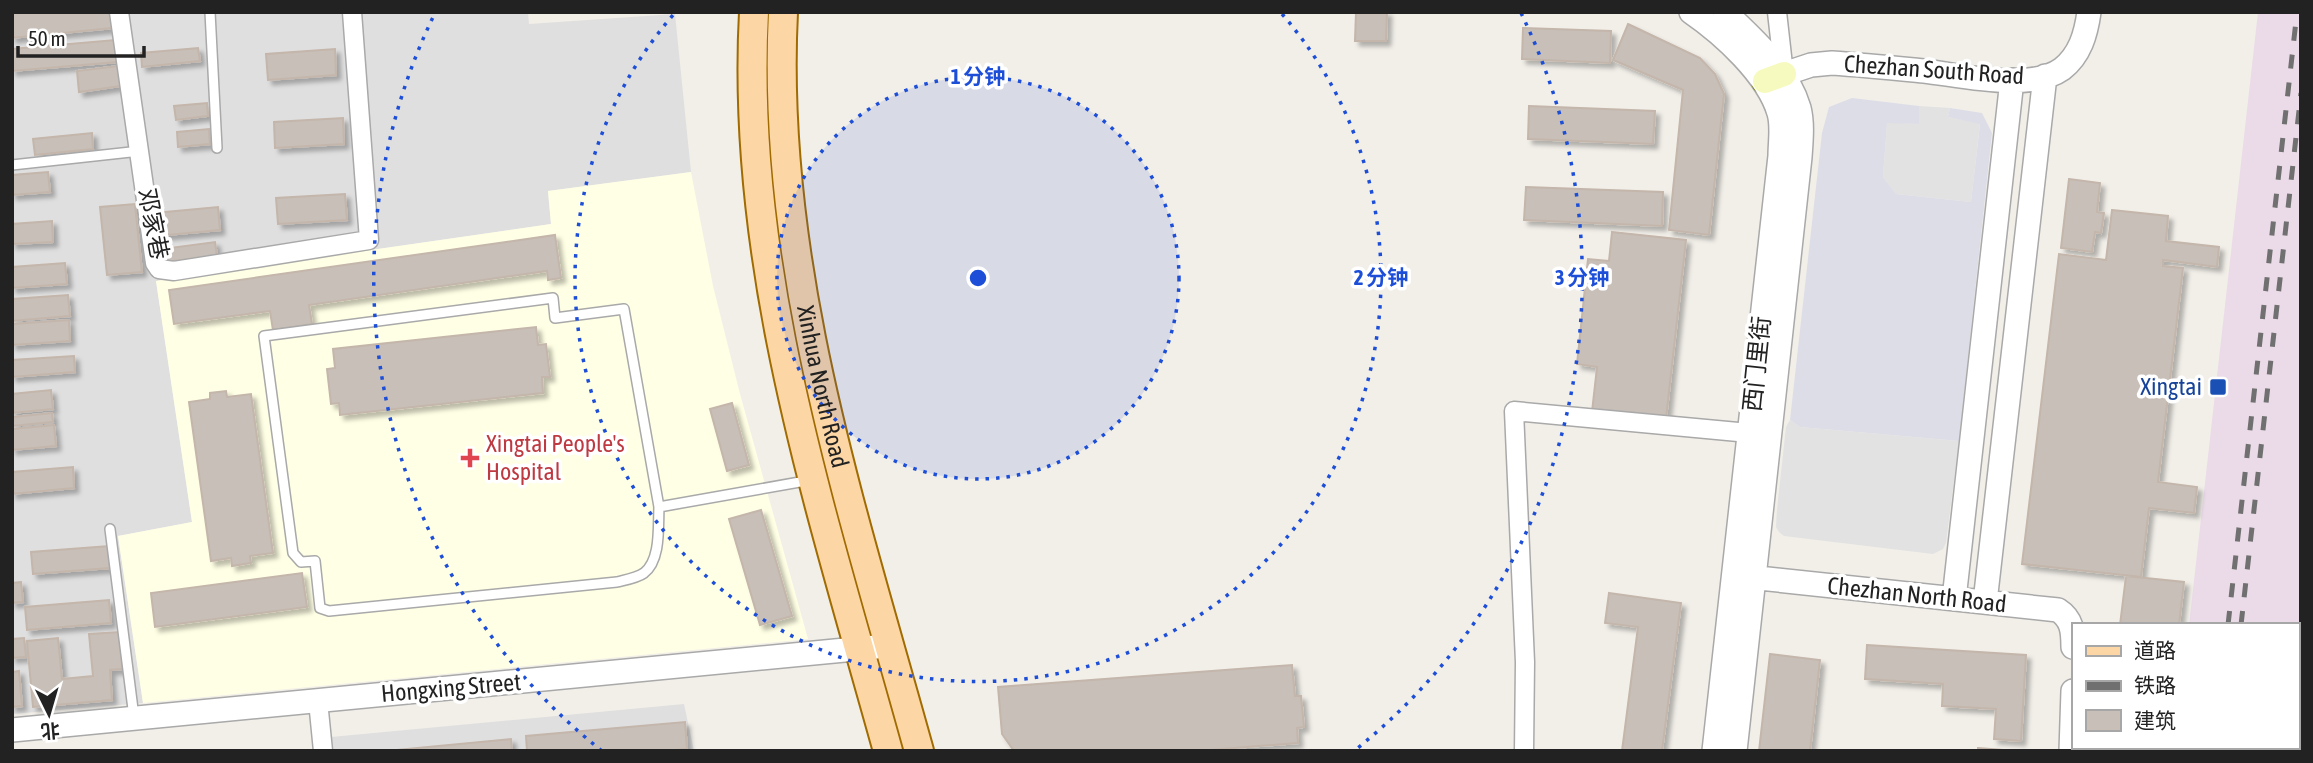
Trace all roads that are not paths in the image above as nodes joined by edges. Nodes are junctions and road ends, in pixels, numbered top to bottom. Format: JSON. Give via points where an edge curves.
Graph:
{"nodes":[{"id":1,"x":119,"y":12,"type":"edge"},
{"id":2,"x":210,"y":12,"type":"edge"},
{"id":3,"x":352,"y":12,"type":"edge"},
{"id":4,"x":754,"y":12,"type":"edge"},
{"id":5,"x":783,"y":12,"type":"edge"},
{"id":6,"x":1691,"y":12,"type":"edge"},
{"id":7,"x":1725,"y":12,"type":"edge"},
{"id":8,"x":1777,"y":12,"type":"edge"},
{"id":9,"x":2089,"y":12,"type":"edge"},
{"id":10,"x":2045,"y":76,"type":"junction"},
{"id":11,"x":1774,"y":77,"type":"junction"},
{"id":12,"x":2012,"y":80,"type":"junction"},
{"id":13,"x":217,"y":148,"type":"dead end"},
{"id":14,"x":140,"y":151,"type":"junction"},
{"id":15,"x":12,"y":165,"type":"edge"},
{"id":16,"x":1749,"y":433,"type":"junction"},
{"id":17,"x":813,"y":479,"type":"junction"},
{"id":18,"x":659,"y":507,"type":"junction"},
{"id":19,"x":110,"y":529,"type":"dead end"},
{"id":20,"x":1744,"y":576,"type":"junction"},
{"id":21,"x":1954,"y":599,"type":"junction"},
{"id":22,"x":1985,"y":602,"type":"junction"},
{"id":23,"x":2072,"y":627,"type":"edge"},
{"id":24,"x":890,"y":646,"type":"junction"},
{"id":25,"x":860,"y":649,"type":"junction"},
{"id":26,"x":318,"y":701,"type":"junction"},
{"id":27,"x":134,"y":719,"type":"junction"},
{"id":28,"x":2072,"y":721,"type":"edge"},
{"id":29,"x":12,"y":730,"type":"edge"},
{"id":30,"x":323,"y":751,"type":"edge"},
{"id":31,"x":888,"y":751,"type":"edge"},
{"id":32,"x":919,"y":751,"type":"edge"},
{"id":33,"x":1524,"y":751,"type":"edge"},
{"id":34,"x":1714,"y":751,"type":"edge"},
{"id":35,"x":1735,"y":751,"type":"edge"},
{"id":36,"x":2071,"y":751,"type":"edge"}],
"edges":[{"from":1,"to":14,"type":"street","name":"邓家巷"},
{"from":2,"to":13,"type":"lane"},
{"from":3,"to":14,"type":"street","name":"邓家巷","via":[[369,240],[163,271],[155,263]]},
{"from":4,"to":17,"type":"main road","name":"Xinhua North Road","via":[[752,100],[760,219],[787,374]]},
{"from":5,"to":24,"type":"main road","name":"Xinhua North Road","via":[[783,133],[794,247],[824,405]]},
{"from":6,"to":11,"type":"street","name":"西门里街"},
{"from":7,"to":11,"type":"street","via":[[1757,43]]},
{"from":8,"to":11,"type":"street"},
{"from":9,"to":10,"type":"street","name":"Chezhan South Road","via":[[2077,54],[2063,68]]},
{"from":10,"to":12,"type":"street","name":"Chezhan South Road"},
{"from":10,"to":22,"type":"street"},
{"from":11,"to":12,"type":"street","name":"Chezhan South Road","via":[[1832,63]]},
{"from":11,"to":16,"type":"street","name":"西门里街","via":[[1780,156]]},
{"from":11,"to":20,"type":"street","via":[[1799,109],[1800,157]]},
{"from":12,"to":21,"type":"street"},
{"from":14,"to":15,"type":"lane"},
{"from":16,"to":20,"type":"street","name":"西门里街"},
{"from":16,"to":33,"type":"street","via":[[1514,411],[1525,651]]},
{"from":17,"to":18,"type":"lane"},
{"from":17,"to":25,"type":"main road","name":"Xinhua North Road"},
{"from":18,"to":18,"type":"lane","via":[[651,565],[632,578],[342,610],[320,608],[315,561],[301,562],[293,553],[264,336],[553,298],[555,318],[624,309]]},
{"from":19,"to":27,"type":"lane"},
{"from":20,"to":21,"type":"street","name":"Chezhan North Road"},
{"from":20,"to":34,"type":"street","name":"西门里街"},
{"from":20,"to":35,"type":"street"},
{"from":21,"to":22,"type":"street","name":"Chezhan North Road"},
{"from":22,"to":23,"type":"street","name":"Chezhan North Road","via":[[2058,610]]},
{"from":24,"to":25,"type":"street","name":"Hongxing Street"},
{"from":24,"to":32,"type":"main road","name":"Xinhua North Road"},
{"from":25,"to":26,"type":"street","name":"Hongxing Street"},
{"from":25,"to":31,"type":"main road","name":"Xinhua North Road"},
{"from":26,"to":27,"type":"street","name":"Hongxing Street"},
{"from":26,"to":30,"type":"street"},
{"from":27,"to":29,"type":"street","name":"Hongxing Street"},
{"from":28,"to":36,"type":"street"}]}
